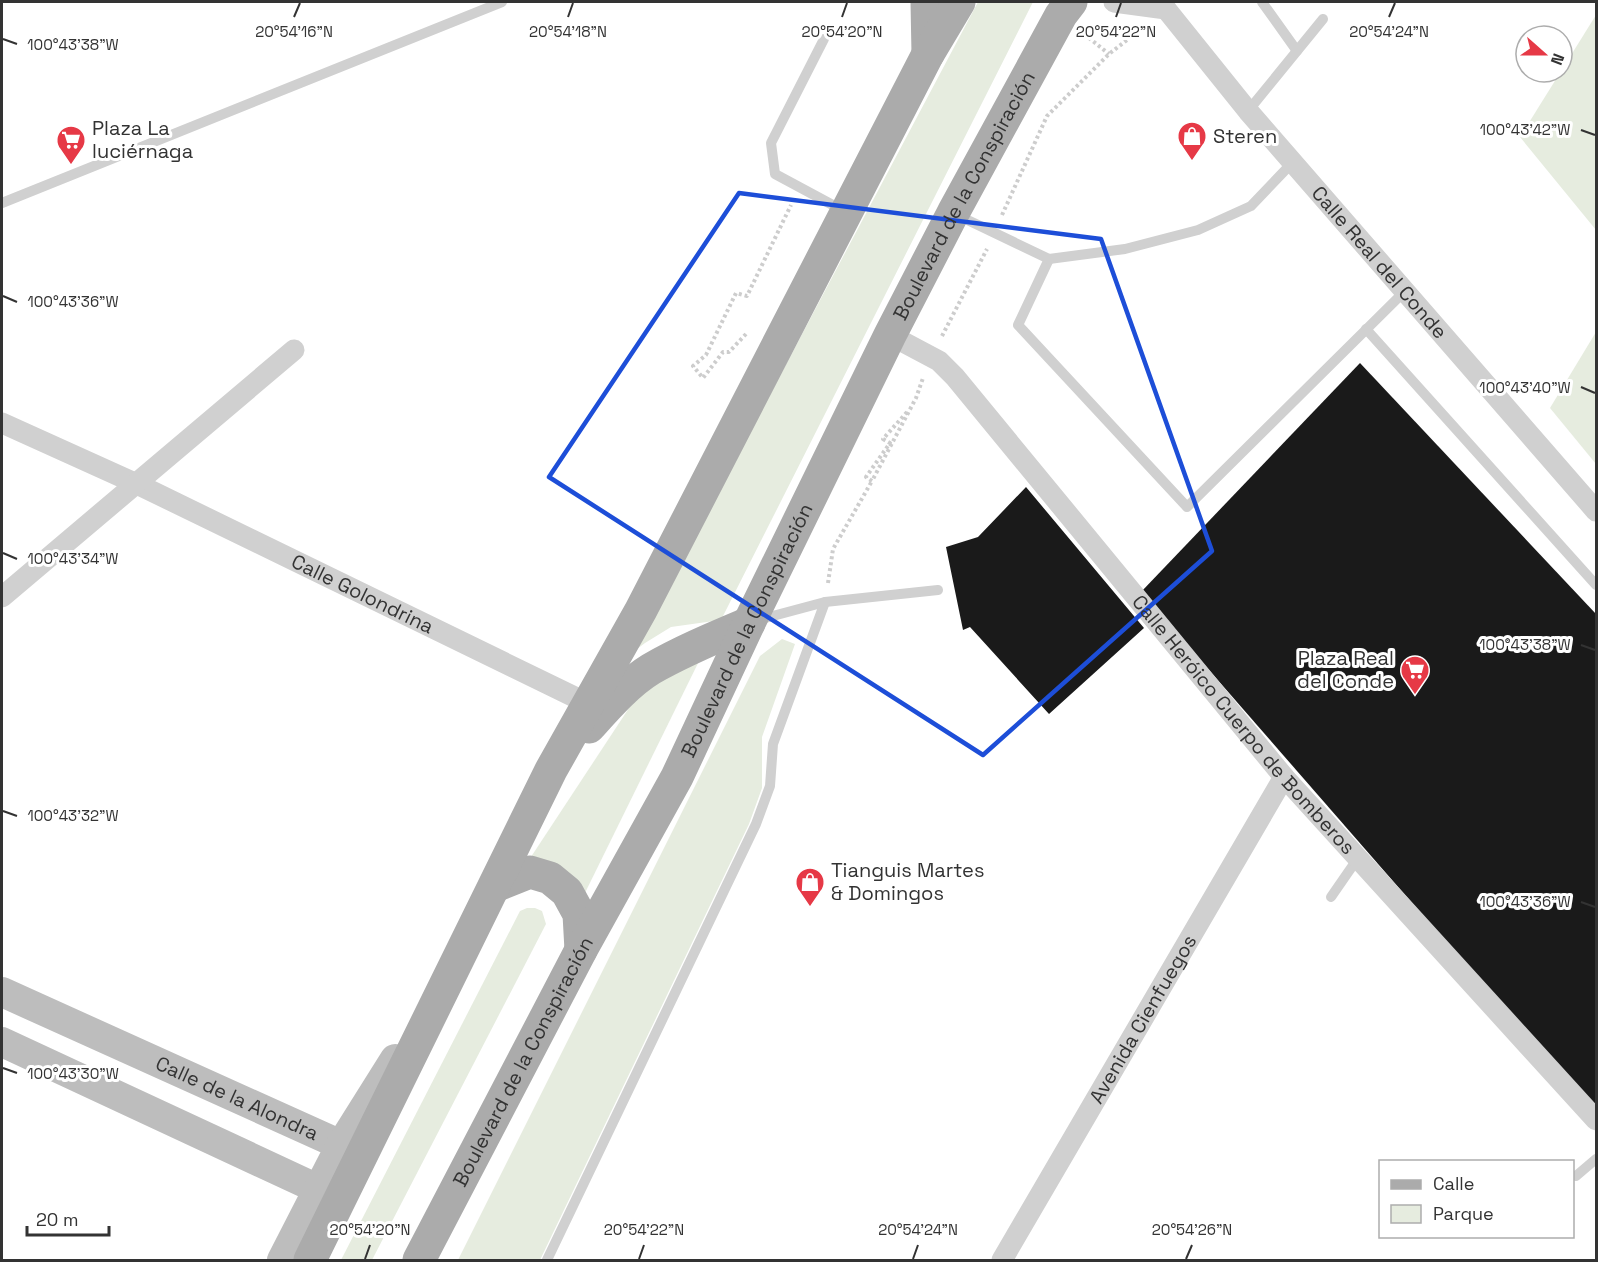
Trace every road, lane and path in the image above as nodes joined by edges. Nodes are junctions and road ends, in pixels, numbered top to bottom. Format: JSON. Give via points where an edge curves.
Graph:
{"nodes":[{"id":1,"x":502,"y":2,"type":"edge"},
{"id":2,"x":927,"y":2,"type":"edge"},
{"id":3,"x":958,"y":2,"type":"edge"},
{"id":4,"x":1071,"y":2,"type":"edge"},
{"id":5,"x":1114,"y":2,"type":"edge"},
{"id":6,"x":1262,"y":2,"type":"edge"},
{"id":7,"x":1165,"y":5,"type":"edge"},
{"id":8,"x":1323,"y":19,"type":"dead end"},
{"id":9,"x":824,"y":39,"type":"dead end"},
{"id":10,"x":1297,"y":51,"type":"junction"},
{"id":11,"x":928,"y":54,"type":"junction"},
{"id":12,"x":1248,"y":111,"type":"junction"},
{"id":13,"x":1293,"y":162,"type":"junction"},
{"id":14,"x":800,"y":186,"type":"junction"},
{"id":15,"x":2,"y":203,"type":"edge"},
{"id":16,"x":846,"y":212,"type":"junction"},
{"id":17,"x":953,"y":213,"type":"junction"},
{"id":18,"x":994,"y":234,"type":"junction"},
{"id":19,"x":1049,"y":259,"type":"junction"},
{"id":20,"x":1405,"y":291,"type":"junction"},
{"id":21,"x":1366,"y":329,"type":"junction"},
{"id":22,"x":746,"y":334,"type":"dead end"},
{"id":23,"x":890,"y":335,"type":"junction"},
{"id":24,"x":294,"y":350,"type":"dead end"},
{"id":25,"x":931,"y":357,"type":"junction"},
{"id":26,"x":907,"y":412,"type":"dead end"},
{"id":27,"x":2,"y":423,"type":"edge"},
{"id":28,"x":872,"y":481,"type":"junction"},
{"id":29,"x":137,"y":484,"type":"junction"},
{"id":30,"x":1596,"y":511,"type":"edge"},
{"id":31,"x":1596,"y":585,"type":"edge"},
{"id":32,"x":938,"y":590,"type":"dead end"},
{"id":33,"x":2,"y":597,"type":"edge"},
{"id":34,"x":825,"y":602,"type":"junction"},
{"id":35,"x":749,"y":623,"type":"junction"},
{"id":36,"x":589,"y":704,"type":"junction"},
{"id":37,"x":551,"y":770,"type":"junction"},
{"id":38,"x":1284,"y":777,"type":"junction"},
{"id":39,"x":1358,"y":858,"type":"junction"},
{"id":40,"x":495,"y":886,"type":"junction"},
{"id":41,"x":1331,"y":897,"type":"dead end"},
{"id":42,"x":581,"y":950,"type":"junction"},
{"id":43,"x":460,"y":955,"type":"junction"},
{"id":44,"x":12,"y":997,"type":"edge"},
{"id":45,"x":2,"y":1043,"type":"edge"},
{"id":46,"x":1596,"y":1120,"type":"edge"},
{"id":47,"x":341,"y":1145,"type":"junction"},
{"id":48,"x":1596,"y":1159,"type":"edge"},
{"id":49,"x":1576,"y":1176,"type":"dead end"},
{"id":50,"x":318,"y":1189,"type":"junction"},
{"id":51,"x":282,"y":1260,"type":"edge"},
{"id":52,"x":310,"y":1260,"type":"edge"},
{"id":53,"x":419,"y":1260,"type":"edge"},
{"id":54,"x":547,"y":1260,"type":"edge"},
{"id":55,"x":1002,"y":1260,"type":"edge"}],
"edges":[{"from":1,"to":15,"type":"lane"},
{"from":2,"to":11,"type":"main road"},
{"from":3,"to":11,"type":"main road"},
{"from":4,"to":17,"type":"main road","name":"Boulevard de la Conspiración"},
{"from":5,"to":7,"type":"street"},
{"from":6,"to":10,"type":"lane"},
{"from":7,"to":12,"type":"street","name":"Calle Real del Conde"},
{"from":7,"to":18,"type":"path","via":[[1047,116]]},
{"from":8,"to":10,"type":"lane"},
{"from":9,"to":14,"type":"lane","via":[[771,143],[775,174]]},
{"from":10,"to":12,"type":"lane"},
{"from":11,"to":16,"type":"main road"},
{"from":12,"to":13,"type":"street","name":"Calle Real del Conde"},
{"from":13,"to":19,"type":"lane","via":[[1251,206],[1198,230],[1125,249]]},
{"from":13,"to":20,"type":"street","name":"Calle Real del Conde"},
{"from":14,"to":16,"type":"lane"},
{"from":14,"to":22,"type":"path","via":[[747,296],[736,293],[706,355],[693,366],[703,378],[723,352],[729,352]]},
{"from":16,"to":36,"type":"main road"},
{"from":17,"to":18,"type":"lane"},
{"from":17,"to":23,"type":"main road","name":"Boulevard de la Conspiración"},
{"from":18,"to":19,"type":"lane"},
{"from":18,"to":25,"type":"path"},
{"from":19,"to":21,"type":"lane","via":[[1018,326],[1187,507]]},
{"from":20,"to":21,"type":"lane"},
{"from":20,"to":30,"type":"street","name":"Calle Real del Conde"},
{"from":21,"to":31,"type":"lane"},
{"from":23,"to":25,"type":"street","name":"Calle Heróico Cuerpo de Bomberos"},
{"from":23,"to":35,"type":"main road","name":"Boulevard de la Conspiración"},
{"from":24,"to":29,"type":"street"},
{"from":25,"to":28,"type":"path","via":[[916,398]]},
{"from":25,"to":38,"type":"street","name":"Calle Heróico Cuerpo de Bomberos","via":[[955,377]]},
{"from":26,"to":28,"type":"path","via":[[883,438],[890,443],[866,477]]},
{"from":27,"to":29,"type":"street","name":"Calle Golondrina"},
{"from":28,"to":34,"type":"path","via":[[833,549]]},
{"from":29,"to":33,"type":"street"},
{"from":29,"to":36,"type":"street","name":"Calle Golondrina"},
{"from":32,"to":34,"type":"lane"},
{"from":34,"to":35,"type":"lane"},
{"from":34,"to":54,"type":"lane","via":[[772,744],[770,786],[756,824]]},
{"from":35,"to":37,"type":"main road","via":[[650,670],[609,704]]},
{"from":35,"to":42,"type":"main road","name":"Boulevard de la Conspiración","via":[[676,777]]},
{"from":36,"to":37,"type":"main road"},
{"from":37,"to":40,"type":"main road"},
{"from":38,"to":39,"type":"street","name":"Calle Heróico Cuerpo de Bomberos"},
{"from":38,"to":55,"type":"street","name":"Avenida Cienfuegos"},
{"from":39,"to":41,"type":"lane"},
{"from":39,"to":46,"type":"street","name":"Calle Heróico Cuerpo de Bomberos"},
{"from":40,"to":42,"type":"main road","via":[[530,872],[550,878],[567,892],[579,914]]},
{"from":40,"to":43,"type":"main road"},
{"from":42,"to":53,"type":"main road","name":"Boulevard de la Conspiración"},
{"from":43,"to":47,"type":"street"},
{"from":43,"to":52,"type":"main road"},
{"from":44,"to":45,"type":"street"},
{"from":44,"to":47,"type":"street","name":"Calle de la Alondra"},
{"from":45,"to":50,"type":"street"},
{"from":47,"to":50,"type":"street"},
{"from":48,"to":49,"type":"lane"},
{"from":50,"to":51,"type":"street"}]}
